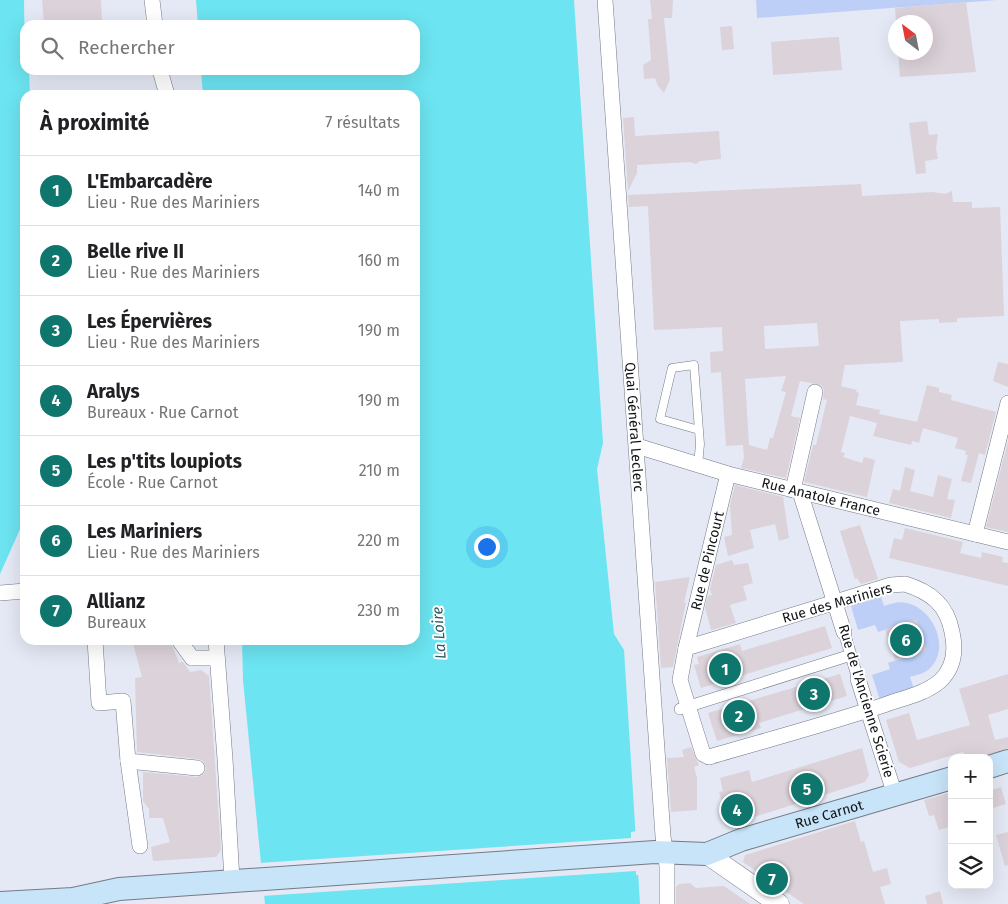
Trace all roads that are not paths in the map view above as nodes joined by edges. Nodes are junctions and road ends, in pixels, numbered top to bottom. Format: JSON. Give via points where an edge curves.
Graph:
{"nodes":[{"id":1,"x":152,"y":0,"type":"edge"},
{"id":2,"x":604,"y":0,"type":"edge"},
{"id":3,"x":154,"y":20,"type":"edge"},
{"id":4,"x":161,"y":75,"type":"edge"},
{"id":5,"x":166,"y":90,"type":"edge"},
{"id":6,"x":815,"y":392,"type":"dead end"},
{"id":7,"x":1008,"y":403,"type":"edge"},
{"id":8,"x":698,"y":430,"type":"junction"},
{"id":9,"x":637,"y":446,"type":"junction"},
{"id":10,"x":698,"y":465,"type":"junction"},
{"id":11,"x":728,"y":474,"type":"junction"},
{"id":12,"x":797,"y":491,"type":"junction"},
{"id":13,"x":975,"y":534,"type":"junction"},
{"id":14,"x":1008,"y":542,"type":"edge"},
{"id":15,"x":20,"y":591,"type":"edge"},
{"id":16,"x":0,"y":593,"type":"edge"},
{"id":17,"x":835,"y":602,"type":"junction"},
{"id":18,"x":844,"y":632,"type":"joint"},
{"id":19,"x":95,"y":645,"type":"edge"},
{"id":20,"x":183,"y":645,"type":"edge"},
{"id":21,"x":216,"y":645,"type":"edge"},
{"id":22,"x":686,"y":648,"type":"junction"},
{"id":23,"x":851,"y":656,"type":"junction"},
{"id":24,"x":217,"y":658,"type":"junction"},
{"id":25,"x":858,"y":679,"type":"joint"},
{"id":26,"x":684,"y":707,"type":"junction"},
{"id":27,"x":868,"y":710,"type":"junction"},
{"id":28,"x":128,"y":761,"type":"junction"},
{"id":29,"x":1008,"y":761,"type":"edge"},
{"id":30,"x":993,"y":765,"type":"edge"},
{"id":31,"x":197,"y":768,"type":"dead end"},
{"id":32,"x":948,"y":779,"type":"edge"},
{"id":33,"x":895,"y":795,"type":"junction"},
{"id":34,"x":731,"y":844,"type":"junction"},
{"id":35,"x":140,"y":846,"type":"dead end"},
{"id":36,"x":660,"y":852,"type":"junction"},
{"id":37,"x":707,"y":854,"type":"junction"},
{"id":38,"x":731,"y":871,"type":"junction"},
{"id":39,"x":232,"y":880,"type":"junction"},
{"id":40,"x":6,"y":896,"type":"edge"},
{"id":41,"x":667,"y":904,"type":"edge"},
{"id":42,"x":778,"y":904,"type":"edge"}],
"edges":[{"from":1,"to":3,"type":"street"},
{"from":2,"to":9,"type":"street","name":"Quai Général Leclerc"},
{"from":4,"to":5,"type":"street"},
{"from":6,"to":12,"type":"street"},
{"from":7,"to":13,"type":"street"},
{"from":8,"to":8,"type":"lane","via":[[694,365],[672,368],[660,419]]},
{"from":8,"to":10,"type":"lane"},
{"from":9,"to":10,"type":"street","name":"Rue Anatole France"},
{"from":9,"to":36,"type":"street","name":"Quai Général Leclerc","via":[[660,715]]},
{"from":10,"to":11,"type":"street","name":"Rue Anatole France"},
{"from":11,"to":12,"type":"street","name":"Rue Anatole France"},
{"from":11,"to":22,"type":"street","name":"Rue de Pincourt"},
{"from":12,"to":13,"type":"street","name":"Rue Anatole France"},
{"from":12,"to":17,"type":"street","name":"Rue de l'Ancienne Scierie"},
{"from":13,"to":14,"type":"street","name":"Rue Anatole France"},
{"from":15,"to":16,"type":"street"},
{"from":17,"to":18,"type":"street","name":"Rue de l'Ancienne Scierie"},
{"from":17,"to":22,"type":"street","name":"Rue des Mariniers"},
{"from":17,"to":27,"type":"street","name":"Rue des Mariniers","via":[[891,585],[905,584],[923,590],[938,601],[950,622],[955,645],[953,661],[942,679],[929,689]]},
{"from":18,"to":23,"type":"street","name":"Rue de l'Ancienne Scierie"},
{"from":19,"to":28,"type":"street","via":[[99,702],[123,701]]},
{"from":20,"to":24,"type":"street","via":[[192,658]]},
{"from":21,"to":24,"type":"street"},
{"from":22,"to":26,"type":"street","name":"Rue des Mariniers","via":[[680,680]]},
{"from":23,"to":25,"type":"street","name":"Rue de l'Ancienne Scierie"},
{"from":23,"to":26,"type":"street"},
{"from":24,"to":39,"type":"street"},
{"from":25,"to":27,"type":"street","name":"Rue de l'Ancienne Scierie"},
{"from":26,"to":27,"type":"street","name":"Rue des Mariniers","via":[[701,750],[709,757]]},
{"from":27,"to":33,"type":"street","name":"Rue de l'Ancienne Scierie"},
{"from":28,"to":31,"type":"street"},
{"from":28,"to":35,"type":"street"},
{"from":29,"to":30,"type":"main road"},
{"from":32,"to":33,"type":"main road","name":"Rue Carnot"},
{"from":33,"to":34,"type":"main road","name":"Rue Carnot"},
{"from":34,"to":37,"type":"main road","name":"Rue Carnot"},
{"from":34,"to":38,"type":"street"},
{"from":36,"to":37,"type":"main road"},
{"from":36,"to":39,"type":"main road"},
{"from":36,"to":41,"type":"street","name":"Quai Général Leclerc","via":[[668,867]]},
{"from":37,"to":38,"type":"street"},
{"from":38,"to":42,"type":"street"},
{"from":39,"to":40,"type":"main road","via":[[119,889],[73,898]]}]}
